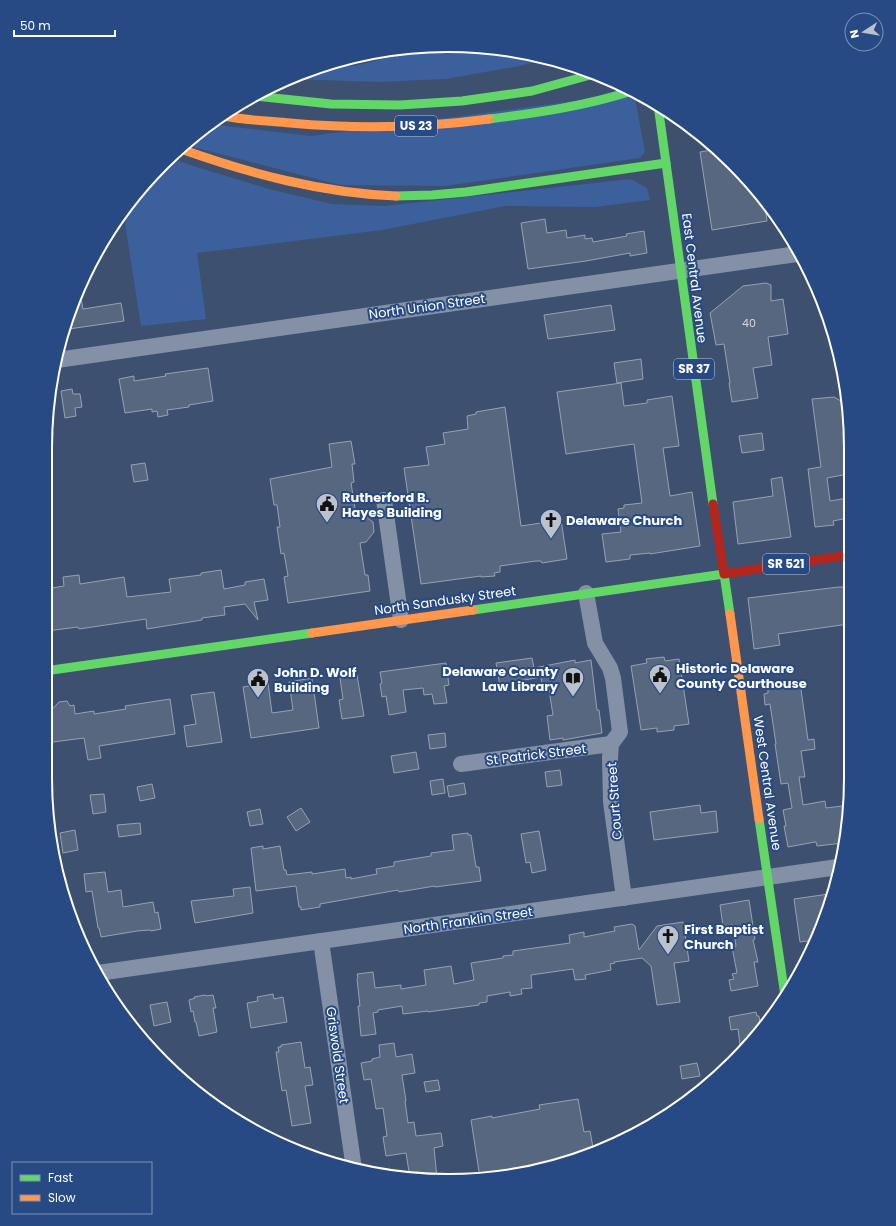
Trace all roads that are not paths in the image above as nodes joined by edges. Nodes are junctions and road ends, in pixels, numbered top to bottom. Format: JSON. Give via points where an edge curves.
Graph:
{"nodes":[{"id":1,"x":585,"y":77,"type":"edge"},
{"id":2,"x":624,"y":94,"type":"edge"},
{"id":3,"x":265,"y":97,"type":"edge"},
{"id":4,"x":659,"y":113,"type":"edge"},
{"id":5,"x":230,"y":117,"type":"edge"},
{"id":6,"x":186,"y":151,"type":"edge"},
{"id":7,"x":666,"y":163,"type":"junction"},
{"id":8,"x":793,"y":255,"type":"edge"},
{"id":9,"x":681,"y":270,"type":"junction"},
{"id":10,"x":62,"y":359,"type":"edge"},
{"id":11,"x":384,"y":500,"type":"dead end"},
{"id":12,"x":844,"y":556,"type":"edge"},
{"id":13,"x":724,"y":574,"type":"junction"},
{"id":14,"x":586,"y":593,"type":"junction"},
{"id":15,"x":402,"y":620,"type":"junction"},
{"id":16,"x":52,"y":670,"type":"edge"},
{"id":17,"x":611,"y":744,"type":"junction"},
{"id":18,"x":461,"y":764,"type":"dead end"},
{"id":19,"x":833,"y":868,"type":"edge"},
{"id":20,"x":768,"y":877,"type":"junction"},
{"id":21,"x":624,"y":898,"type":"junction"},
{"id":22,"x":321,"y":941,"type":"junction"},
{"id":23,"x":103,"y":972,"type":"edge"},
{"id":24,"x":784,"y":987,"type":"edge"},
{"id":25,"x":353,"y":1162,"type":"edge"}],
"edges":[{"from":1,"to":3,"type":"main road","number":"US 23","via":[[532,91],[462,101],[400,105],[331,104]]},
{"from":2,"to":5,"type":"main road","number":"US 23","via":[[537,112],[396,127],[324,126]]},
{"from":4,"to":7,"type":"main road","name":"East Central Avenue","number":"SR 37"},
{"from":6,"to":7,"type":"main road","via":[[245,171],[295,184],[338,191],[405,196],[475,191]]},
{"from":7,"to":9,"type":"main road","name":"East Central Avenue","number":"SR 37"},
{"from":8,"to":9,"type":"street","name":"North Union Street"},
{"from":9,"to":10,"type":"street","name":"North Union Street"},
{"from":9,"to":13,"type":"main road","name":"East Central Avenue","number":"SR 37"},
{"from":11,"to":15,"type":"street"},
{"from":12,"to":13,"type":"main road","name":"North Sandusky Street","number":"SR 521"},
{"from":13,"to":14,"type":"main road","name":"North Sandusky Street"},
{"from":13,"to":20,"type":"main road","name":"West Central Avenue","number":"SR 37"},
{"from":14,"to":15,"type":"main road","name":"North Sandusky Street"},
{"from":14,"to":17,"type":"street","name":"Court Street","via":[[595,643],[613,678],[620,732]]},
{"from":15,"to":16,"type":"main road","name":"North Sandusky Street"},
{"from":17,"to":18,"type":"street","name":"St Patrick Street"},
{"from":17,"to":21,"type":"street","name":"Court Street","via":[[611,802]]},
{"from":19,"to":20,"type":"street","name":"North Franklin Street"},
{"from":20,"to":21,"type":"street","name":"North Franklin Street"},
{"from":20,"to":24,"type":"main road","name":"West Central Avenue","number":"SR 37"},
{"from":21,"to":22,"type":"street","name":"North Franklin Street"},
{"from":22,"to":23,"type":"street","name":"North Franklin Street"},
{"from":22,"to":25,"type":"street","name":"Griswold Street"}]}
